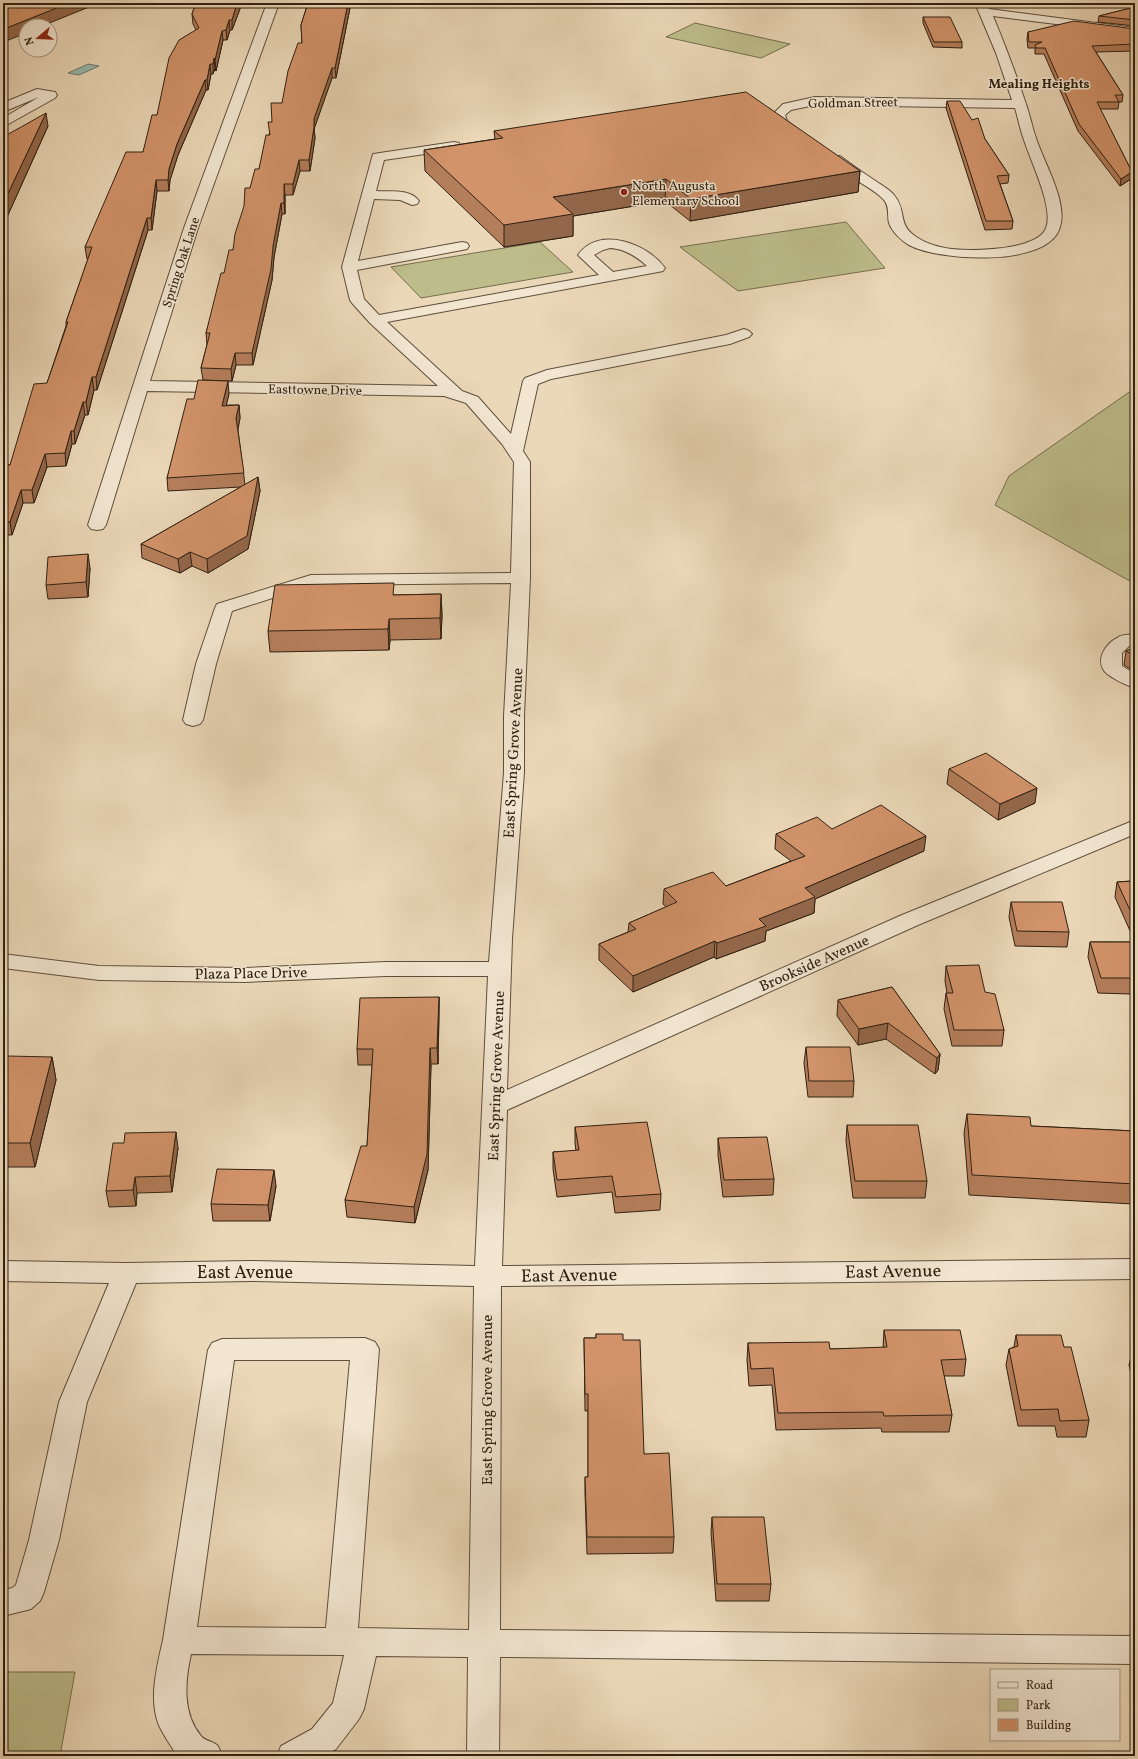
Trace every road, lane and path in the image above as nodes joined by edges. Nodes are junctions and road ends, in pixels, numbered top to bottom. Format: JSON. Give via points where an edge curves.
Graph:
{"nodes":[{"id":1,"x":273,"y":3,"type":"edge"},
{"id":2,"x":983,"y":7,"type":"edge"},
{"id":3,"x":1135,"y":30,"type":"edge"},
{"id":4,"x":1020,"y":104,"type":"junction"},
{"id":5,"x":3,"y":108,"type":"edge"},
{"id":6,"x":3,"y":124,"type":"edge"},
{"id":7,"x":806,"y":140,"type":"edge"},
{"id":8,"x":465,"y":144,"type":"edge"},
{"id":9,"x":825,"y":152,"type":"edge"},
{"id":10,"x":368,"y":195,"type":"junction"},
{"id":11,"x":412,"y":202,"type":"dead end"},
{"id":12,"x":462,"y":246,"type":"dead end"},
{"id":13,"x":349,"y":267,"type":"junction"},
{"id":14,"x":610,"y":277,"type":"dead end"},
{"id":15,"x":375,"y":320,"type":"junction"},
{"id":16,"x":744,"y":334,"type":"dead end"},
{"id":17,"x":141,"y":386,"type":"junction"},
{"id":18,"x":456,"y":394,"type":"junction"},
{"id":19,"x":482,"y":412,"type":"joint"},
{"id":20,"x":515,"y":451,"type":"junction"},
{"id":21,"x":97,"y":525,"type":"dead end"},
{"id":22,"x":521,"y":578,"type":"junction"},
{"id":23,"x":1135,"y":640,"type":"edge"},
{"id":24,"x":1135,"y":682,"type":"edge"},
{"id":25,"x":193,"y":720,"type":"dead end"},
{"id":26,"x":1135,"y":826,"type":"edge"},
{"id":27,"x":3,"y":961,"type":"edge"},
{"id":28,"x":500,"y":969,"type":"junction"},
{"id":29,"x":495,"y":1105,"type":"junction"},
{"id":30,"x":1135,"y":1269,"type":"edge"},
{"id":31,"x":3,"y":1271,"type":"edge"},
{"id":32,"x":126,"y":1273,"type":"junction"},
{"id":33,"x":488,"y":1276,"type":"junction"},
{"id":34,"x":3,"y":1603,"type":"edge"},
{"id":35,"x":179,"y":1640,"type":"junction"},
{"id":36,"x":352,"y":1642,"type":"junction"},
{"id":37,"x":484,"y":1643,"type":"junction"},
{"id":38,"x":1135,"y":1650,"type":"edge"},
{"id":39,"x":206,"y":1756,"type":"edge"},
{"id":40,"x":293,"y":1756,"type":"edge"},
{"id":41,"x":483,"y":1756,"type":"edge"}],
"edges":[{"from":1,"to":17,"type":"street","name":"Spring Oak Lane","via":[[191,228]]},
{"from":2,"to":3,"type":"street"},
{"from":2,"to":4,"type":"street"},
{"from":4,"to":7,"type":"street","name":"Goldman Street","via":[[815,101],[796,104],[782,111],[779,114],[781,122]]},
{"from":4,"to":9,"type":"street","via":[[1054,208],[1053,228],[1044,239],[1010,251],[962,254],[920,245],[898,227],[894,204],[888,196]]},
{"from":5,"to":6,"type":"street","via":[[37,93],[51,95]]},
{"from":8,"to":10,"type":"street","via":[[378,157]]},
{"from":10,"to":11,"type":"street","via":[[403,196]]},
{"from":10,"to":13,"type":"street"},
{"from":12,"to":13,"type":"street"},
{"from":13,"to":15,"type":"street","via":[[357,300]]},
{"from":14,"to":15,"type":"street"},
{"from":15,"to":18,"type":"street"},
{"from":16,"to":20,"type":"street","via":[[730,339],[547,375],[530,381]]},
{"from":17,"to":18,"type":"street","name":"Easttowne Drive","via":[[430,390]]},
{"from":17,"to":21,"type":"street","name":"Spring Oak Lane"},
{"from":18,"to":19,"type":"street","name":"Easttowne Drive","via":[[472,400]]},
{"from":19,"to":20,"type":"street","name":"East Spring Grove Avenue"},
{"from":20,"to":22,"type":"street","name":"East Spring Grove Avenue","via":[[522,462]]},
{"from":22,"to":25,"type":"street","via":[[312,580],[224,608],[206,664]]},
{"from":22,"to":28,"type":"street","name":"East Spring Grove Avenue","via":[[514,716],[514,772]]},
{"from":23,"to":24,"type":"street","via":[[1124,641],[1112,652],[1112,668]]},
{"from":26,"to":29,"type":"street","name":"Brookside Avenue","via":[[910,920]]},
{"from":27,"to":28,"type":"street","name":"Plaza Place Drive","via":[[99,973],[245,975],[386,969]]},
{"from":28,"to":29,"type":"street","name":"East Spring Grove Avenue"},
{"from":29,"to":33,"type":"street","name":"East Spring Grove Avenue"},
{"from":30,"to":33,"type":"street","name":"East Avenue"},
{"from":31,"to":32,"type":"street","name":"East Avenue"},
{"from":32,"to":33,"type":"street","name":"East Avenue","via":[[251,1271]]},
{"from":32,"to":34,"type":"street","via":[[73,1402],[44,1540],[29,1592],[20,1600]]},
{"from":33,"to":37,"type":"street","name":"East Spring Grove Avenue"},
{"from":35,"to":36,"type":"street"},
{"from":35,"to":36,"type":"street","via":[[222,1350],[365,1349]]},
{"from":35,"to":39,"type":"street","via":[[172,1668],[170,1695],[174,1722],[190,1748]]},
{"from":36,"to":37,"type":"street"},
{"from":36,"to":40,"type":"street","via":[[348,1708],[324,1739]]},
{"from":37,"to":38,"type":"street"},
{"from":37,"to":41,"type":"street","name":"East Spring Grove Avenue"}]}
